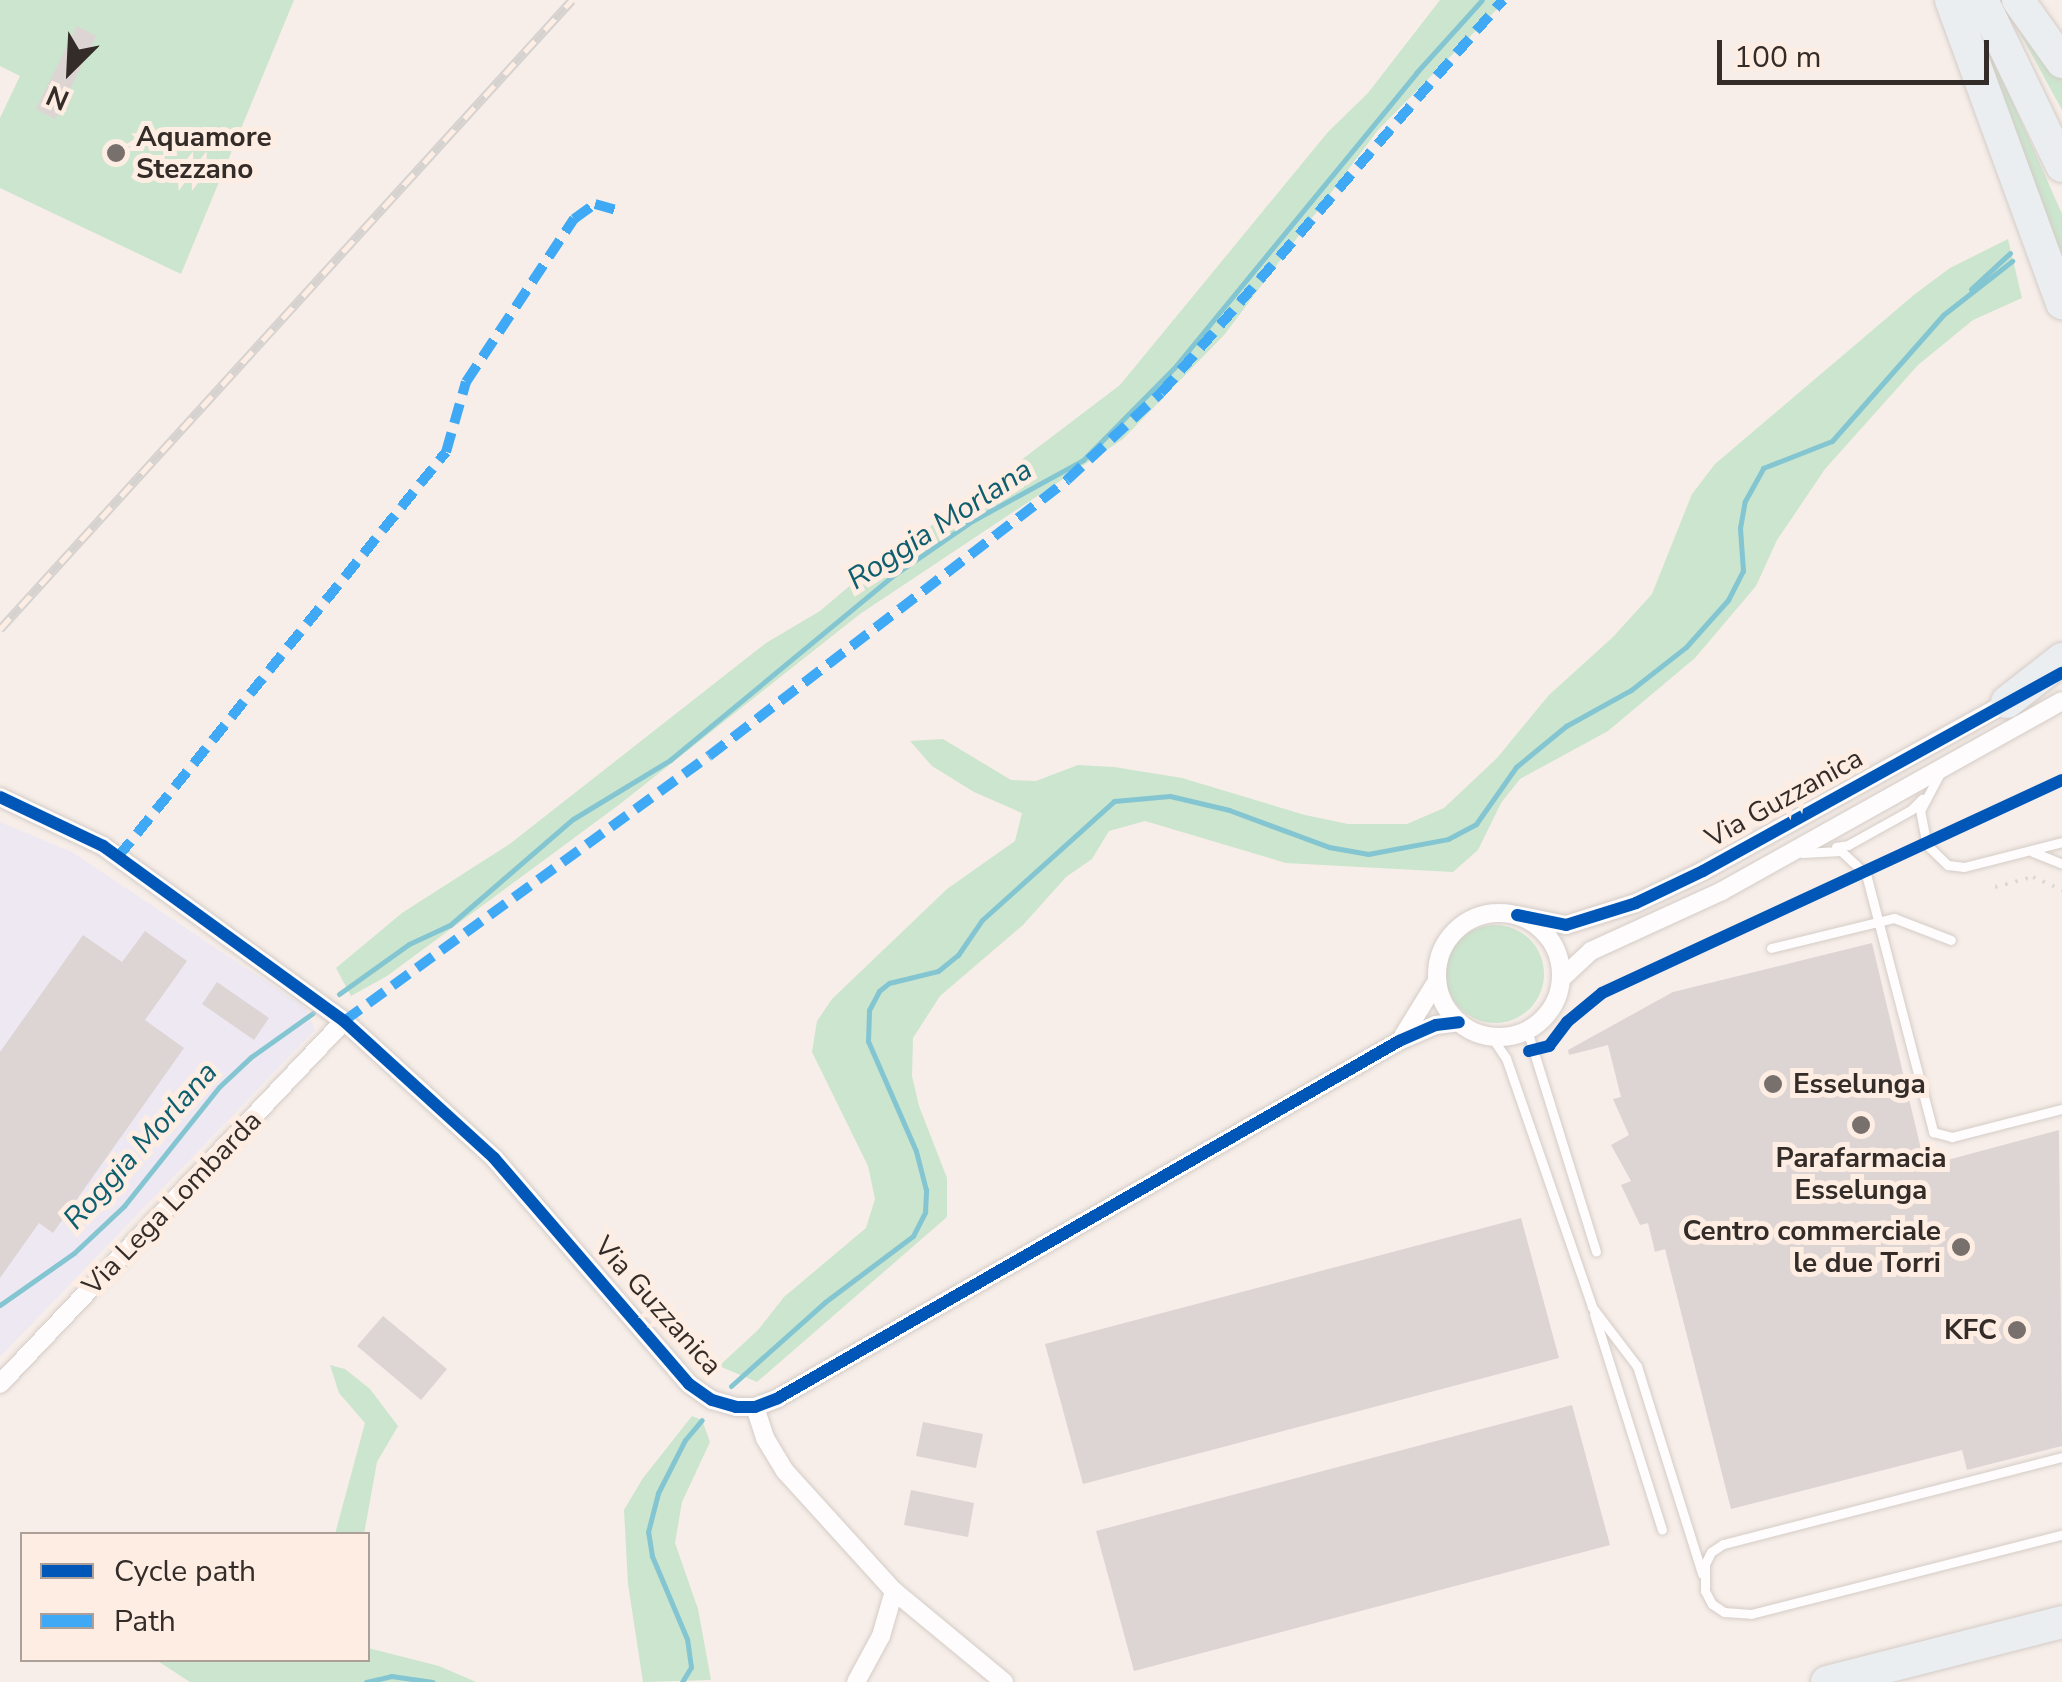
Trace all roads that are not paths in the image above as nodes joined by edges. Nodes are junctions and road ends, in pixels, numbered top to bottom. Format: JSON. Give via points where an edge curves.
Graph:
{"nodes":[{"id":1,"x":1952,"y":0,"type":"edge"},
{"id":2,"x":1982,"y":0,"type":"edge"},
{"id":3,"x":2018,"y":0,"type":"edge"},
{"id":4,"x":2062,"y":62,"type":"edge"},
{"id":5,"x":2026,"y":88,"type":"junction"},
{"id":6,"x":2062,"y":150,"type":"edge"},
{"id":7,"x":2062,"y":166,"type":"edge"},
{"id":8,"x":2062,"y":303,"type":"edge"},
{"id":9,"x":2062,"y":659,"type":"edge"},
{"id":10,"x":2062,"y":673,"type":"edge"},
{"id":11,"x":2062,"y":701,"type":"edge"},
{"id":12,"x":2006,"y":702,"type":"junction"},
{"id":13,"x":1945,"y":767,"type":"junction"},
{"id":14,"x":1924,"y":796,"type":"junction"},
{"id":15,"x":0,"y":797,"type":"edge"},
{"id":16,"x":2062,"y":842,"type":"edge"},
{"id":17,"x":1824,"y":849,"type":"junction"},
{"id":18,"x":2028,"y":851,"type":"junction"},
{"id":19,"x":2062,"y":864,"type":"edge"},
{"id":20,"x":1758,"y":872,"type":"junction"},
{"id":21,"x":1517,"y":915,"type":"junction"},
{"id":22,"x":1878,"y":920,"type":"junction"},
{"id":23,"x":1951,"y":940,"type":"dead end"},
{"id":24,"x":1771,"y":948,"type":"dead end"},
{"id":25,"x":1561,"y":979,"type":"junction"},
{"id":26,"x":1437,"y":981,"type":"junction"},
{"id":27,"x":344,"y":1021,"type":"junction"},
{"id":28,"x":1458,"y":1022,"type":"junction"},
{"id":29,"x":1526,"y":1030,"type":"junction"},
{"id":30,"x":1491,"y":1036,"type":"junction"},
{"id":31,"x":1400,"y":1041,"type":"junction"},
{"id":32,"x":2062,"y":1109,"type":"edge"},
{"id":33,"x":1596,"y":1251,"type":"dead end"},
{"id":34,"x":1592,"y":1307,"type":"junction"},
{"id":35,"x":0,"y":1384,"type":"edge"},
{"id":36,"x":756,"y":1407,"type":"junction"},
{"id":37,"x":2062,"y":1456,"type":"edge"},
{"id":38,"x":1662,"y":1530,"type":"dead end"},
{"id":39,"x":2062,"y":1535,"type":"edge"},
{"id":40,"x":1703,"y":1578,"type":"junction"},
{"id":41,"x":894,"y":1591,"type":"junction"},
{"id":42,"x":2062,"y":1622,"type":"edge"},
{"id":43,"x":856,"y":1682,"type":"edge"},
{"id":44,"x":1004,"y":1682,"type":"edge"},
{"id":45,"x":1826,"y":1682,"type":"edge"}],
"edges":[{"from":1,"to":8,"type":"highway"},
{"from":2,"to":5,"type":"highway"},
{"from":3,"to":4,"type":"highway"},
{"from":5,"to":6,"type":"highway"},
{"from":5,"to":7,"type":"highway"},
{"from":9,"to":12,"type":"highway"},
{"from":10,"to":12,"type":"street","name":"Via Guzzanica"},
{"from":11,"to":13,"type":"street","name":"Via Guzzanica"},
{"from":12,"to":21,"type":"street","name":"Via Guzzanica","via":[[1636,903],[1566,924]]},
{"from":13,"to":14,"type":"lane"},
{"from":13,"to":20,"type":"street","name":"Via Guzzanica"},
{"from":14,"to":17,"type":"lane","via":[[1848,845]]},
{"from":14,"to":18,"type":"lane","via":[[1922,827],[1936,857],[1964,868]]},
{"from":15,"to":27,"type":"street","name":"Via Guzzanica","via":[[103,846]]},
{"from":16,"to":18,"type":"lane"},
{"from":17,"to":20,"type":"lane"},
{"from":17,"to":22,"type":"lane","via":[[1856,860]]},
{"from":18,"to":19,"type":"lane"},
{"from":20,"to":25,"type":"street","name":"Via Guzzanica","via":[[1591,950]]},
{"from":21,"to":25,"type":"street","via":[[1550,940]]},
{"from":21,"to":26,"type":"street","name":"Via Guzzanica","via":[[1477,916],[1459,926],[1446,942]]},
{"from":22,"to":23,"type":"lane","via":[[1910,921]]},
{"from":22,"to":24,"type":"lane"},
{"from":22,"to":32,"type":"lane","via":[[1933,1132],[1952,1137]]},
{"from":25,"to":29,"type":"street","name":"Via Guzzanica","via":[[1554,1004]]},
{"from":26,"to":28,"type":"street"},
{"from":26,"to":31,"type":"street","name":"Via Guzzanica"},
{"from":27,"to":35,"type":"street","name":"Via Lega Lombarda"},
{"from":27,"to":36,"type":"street","name":"Via Guzzanica","via":[[494,1158],[689,1384],[726,1405]]},
{"from":28,"to":30,"type":"street"},
{"from":28,"to":31,"type":"street","name":"Via Guzzanica"},
{"from":29,"to":30,"type":"street"},
{"from":29,"to":33,"type":"lane"},
{"from":30,"to":34,"type":"lane","via":[[1506,1058]]},
{"from":31,"to":36,"type":"street","name":"Via Guzzanica"},
{"from":34,"to":38,"type":"lane"},
{"from":34,"to":40,"type":"lane","via":[[1638,1366]]},
{"from":36,"to":41,"type":"street","via":[[785,1471]]},
{"from":37,"to":40,"type":"lane","via":[[1723,1544],[1711,1552]]},
{"from":39,"to":40,"type":"lane","via":[[1751,1614],[1712,1604]]},
{"from":41,"to":43,"type":"street","via":[[882,1636]]},
{"from":41,"to":44,"type":"street"},
{"from":42,"to":45,"type":"highway"}]}
